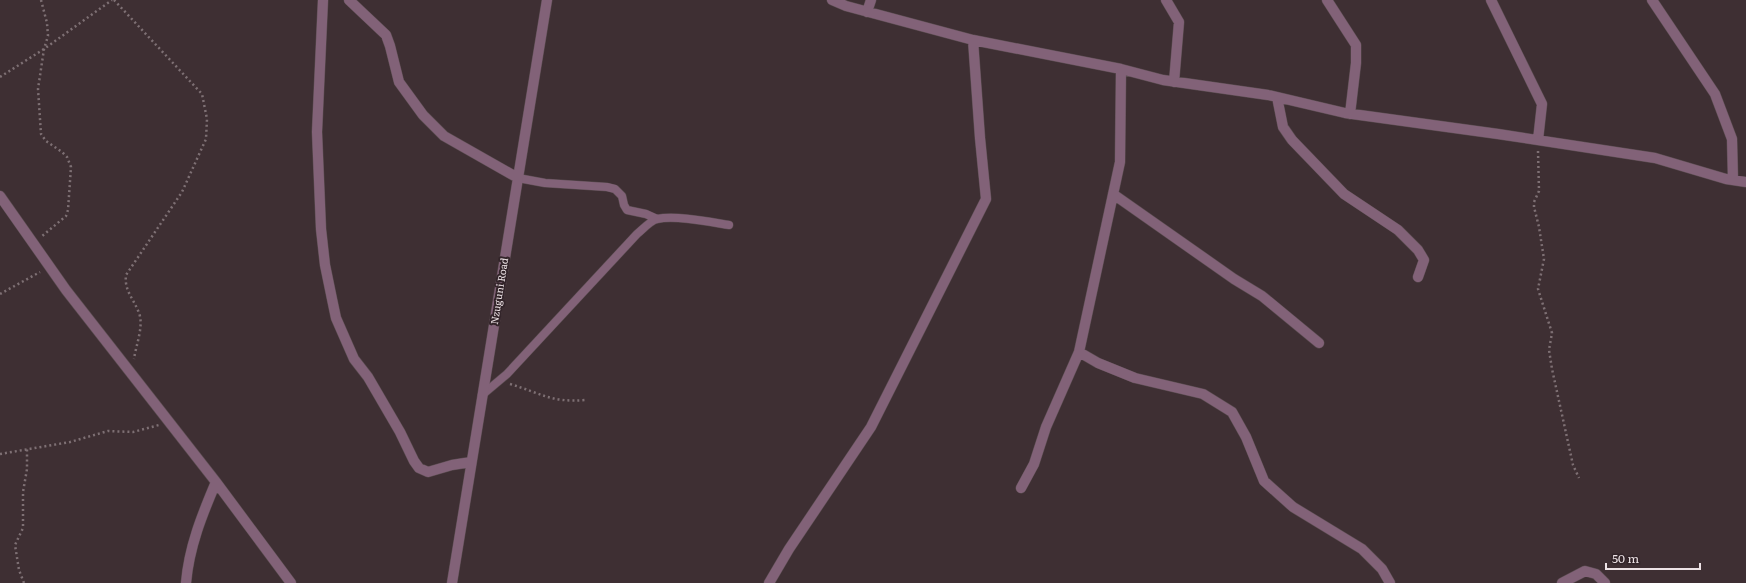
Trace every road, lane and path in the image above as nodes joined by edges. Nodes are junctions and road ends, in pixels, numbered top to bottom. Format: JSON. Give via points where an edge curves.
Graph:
{"nodes":[{"id":1,"x":41,"y":0,"type":"edge"},
{"id":2,"x":113,"y":0,"type":"edge"},
{"id":3,"x":323,"y":0,"type":"edge"},
{"id":4,"x":349,"y":0,"type":"edge"},
{"id":5,"x":547,"y":0,"type":"edge"},
{"id":6,"x":832,"y":0,"type":"edge"},
{"id":7,"x":871,"y":0,"type":"edge"},
{"id":8,"x":1166,"y":0,"type":"edge"},
{"id":9,"x":1327,"y":0,"type":"edge"},
{"id":10,"x":1491,"y":0,"type":"edge"},
{"id":11,"x":1652,"y":0,"type":"edge"},
{"id":12,"x":867,"y":12,"type":"junction"},
{"id":13,"x":973,"y":40,"type":"junction"},
{"id":14,"x":44,"y":49,"type":"junction"},
{"id":15,"x":1120,"y":69,"type":"junction"},
{"id":16,"x":0,"y":77,"type":"edge"},
{"id":17,"x":1174,"y":82,"type":"junction"},
{"id":18,"x":1277,"y":97,"type":"junction"},
{"id":19,"x":1350,"y":114,"type":"junction"},
{"id":20,"x":1538,"y":140,"type":"junction"},
{"id":21,"x":518,"y":178,"type":"junction"},
{"id":22,"x":1733,"y":180,"type":"junction"},
{"id":23,"x":1746,"y":182,"type":"edge"},
{"id":24,"x":1113,"y":194,"type":"junction"},
{"id":25,"x":0,"y":196,"type":"edge"},
{"id":26,"x":657,"y":219,"type":"junction"},
{"id":27,"x":729,"y":226,"type":"dead end"},
{"id":28,"x":33,"y":243,"type":"junction"},
{"id":29,"x":50,"y":267,"type":"junction"},
{"id":30,"x":1418,"y":277,"type":"dead end"},
{"id":31,"x":0,"y":294,"type":"edge"},
{"id":32,"x":1320,"y":343,"type":"dead end"},
{"id":33,"x":1079,"y":352,"type":"junction"},
{"id":34,"x":131,"y":373,"type":"junction"},
{"id":35,"x":498,"y":381,"type":"junction"},
{"id":36,"x":482,"y":395,"type":"junction"},
{"id":37,"x":585,"y":400,"type":"dead end"},
{"id":38,"x":170,"y":423,"type":"junction"},
{"id":39,"x":27,"y":449,"type":"junction"},
{"id":40,"x":0,"y":454,"type":"edge"},
{"id":41,"x":471,"y":462,"type":"junction"},
{"id":42,"x":1578,"y":478,"type":"dead end"},
{"id":43,"x":216,"y":482,"type":"junction"},
{"id":44,"x":1021,"y":488,"type":"dead end"},
{"id":45,"x":24,"y":583,"type":"edge"},
{"id":46,"x":186,"y":583,"type":"edge"},
{"id":47,"x":291,"y":583,"type":"edge"},
{"id":48,"x":452,"y":583,"type":"edge"},
{"id":49,"x":769,"y":583,"type":"edge"},
{"id":50,"x":1390,"y":583,"type":"edge"},
{"id":51,"x":1562,"y":583,"type":"edge"},
{"id":52,"x":1605,"y":583,"type":"edge"}],
"edges":[{"from":1,"to":14,"type":"path","via":[[48,36]]},
{"from":2,"to":14,"type":"path"},
{"from":2,"to":34,"type":"path","via":[[202,94],[207,119],[206,140],[189,179],[126,275],[125,284],[140,313],[141,323]]},
{"from":3,"to":41,"type":"street","via":[[317,132],[321,229],[325,265],[336,318],[354,359],[368,377],[419,468],[428,472]]},
{"from":4,"to":21,"type":"street","via":[[386,35],[399,82],[423,115],[444,136]]},
{"from":5,"to":21,"type":"street","name":"Nzuguni Road"},
{"from":6,"to":12,"type":"street"},
{"from":7,"to":12,"type":"street"},
{"from":8,"to":17,"type":"street","via":[[1179,22]]},
{"from":9,"to":19,"type":"street","via":[[1356,45]]},
{"from":10,"to":20,"type":"street","via":[[1542,104]]},
{"from":11,"to":22,"type":"street","via":[[1715,94],[1732,139]]},
{"from":12,"to":13,"type":"street"},
{"from":13,"to":15,"type":"street"},
{"from":13,"to":49,"type":"street","via":[[986,199],[871,427]]},
{"from":14,"to":16,"type":"path"},
{"from":14,"to":28,"type":"path","via":[[38,89],[41,134],[67,157],[71,167],[66,216]]},
{"from":15,"to":17,"type":"street"},
{"from":15,"to":24,"type":"street","via":[[1120,162]]},
{"from":17,"to":18,"type":"street"},
{"from":18,"to":19,"type":"street"},
{"from":18,"to":30,"type":"street","via":[[1283,127],[1292,140],[1344,194],[1398,230],[1418,250],[1424,260]]},
{"from":19,"to":20,"type":"street"},
{"from":20,"to":22,"type":"street","via":[[1655,158]]},
{"from":20,"to":42,"type":"path","via":[[1539,191],[1534,207],[1544,259],[1538,289],[1552,334],[1549,350],[1552,369]]},
{"from":21,"to":26,"type":"lane","via":[[545,183],[607,187],[622,196],[627,210]]},
{"from":21,"to":36,"type":"street","name":"Nzuguni Road"},
{"from":22,"to":23,"type":"street"},
{"from":24,"to":32,"type":"street","via":[[1262,296]]},
{"from":24,"to":33,"type":"street"},
{"from":25,"to":28,"type":"street"},
{"from":26,"to":27,"type":"lane","via":[[682,219]]},
{"from":26,"to":35,"type":"lane","via":[[637,234]]},
{"from":28,"to":29,"type":"street"},
{"from":29,"to":31,"type":"path"},
{"from":29,"to":34,"type":"street"},
{"from":33,"to":44,"type":"street","via":[[1046,427],[1034,464]]},
{"from":33,"to":50,"type":"street","via":[[1135,378],[1202,394],[1232,412],[1246,436],[1264,481],[1293,506],[1362,549],[1382,569]]},
{"from":34,"to":38,"type":"street"},
{"from":35,"to":36,"type":"lane"},
{"from":35,"to":37,"type":"path","via":[[556,400]]},
{"from":36,"to":41,"type":"street","name":"Nzuguni Road"},
{"from":38,"to":39,"type":"path","via":[[133,432],[108,431],[70,442]]},
{"from":38,"to":43,"type":"street"},
{"from":39,"to":40,"type":"path"},
{"from":39,"to":45,"type":"path","via":[[23,528],[15,545]]},
{"from":41,"to":48,"type":"street","name":"Nzuguni Road"},
{"from":43,"to":46,"type":"street","via":[[194,538]]},
{"from":43,"to":47,"type":"street"},
{"from":51,"to":52,"type":"street","via":[[1585,571],[1596,574]]}]}
